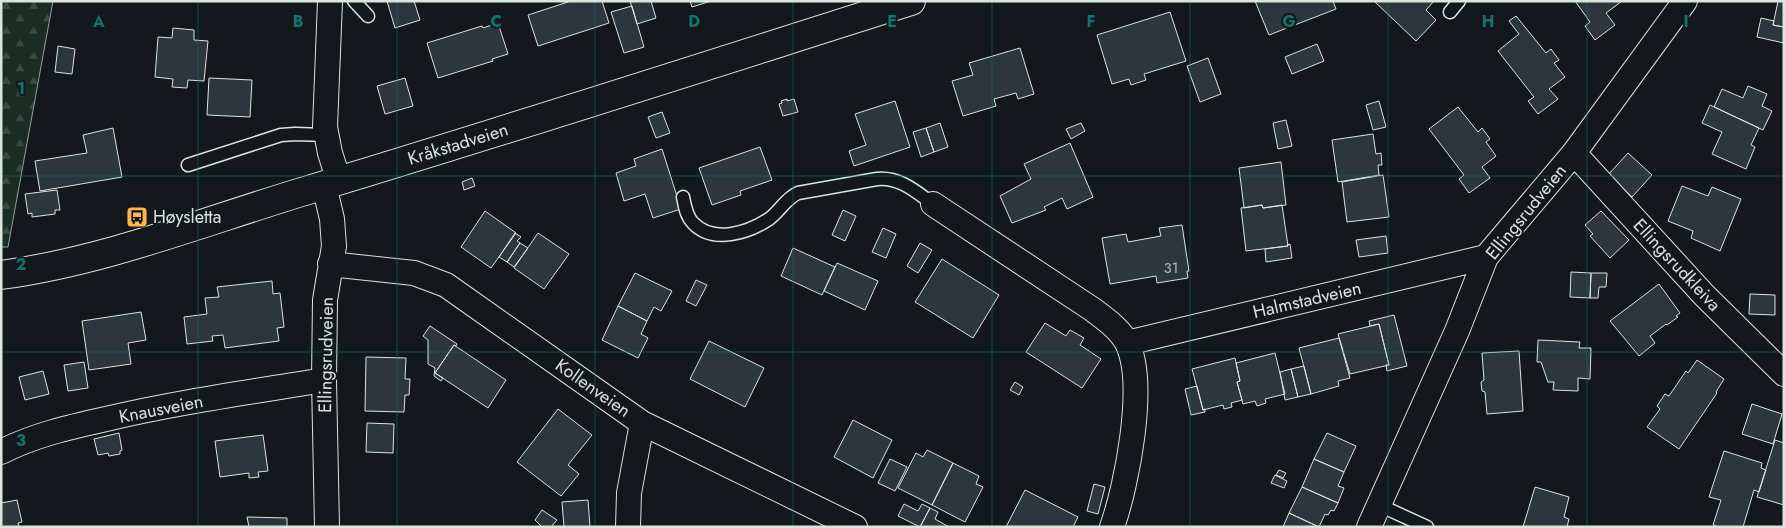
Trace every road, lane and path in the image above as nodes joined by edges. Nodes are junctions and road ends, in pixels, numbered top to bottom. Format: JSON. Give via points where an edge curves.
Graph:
{"nodes":[{"id":1,"x":330,"y":1,"type":"edge"},
{"id":2,"x":354,"y":1,"type":"edge"},
{"id":3,"x":911,"y":1,"type":"edge"},
{"id":4,"x":1459,"y":1,"type":"edge"},
{"id":5,"x":1686,"y":1,"type":"edge"},
{"id":6,"x":1450,"y":12,"type":"dead end"},
{"id":7,"x":368,"y":16,"type":"dead end"},
{"id":8,"x":326,"y":136,"type":"junction"},
{"id":9,"x":1574,"y":153,"type":"junction"},
{"id":10,"x":188,"y":164,"type":"dead end"},
{"id":11,"x":332,"y":183,"type":"junction"},
{"id":12,"x":683,"y":198,"type":"dead end"},
{"id":13,"x":933,"y":204,"type":"joint"},
{"id":14,"x":1486,"y":257,"type":"junction"},
{"id":15,"x":330,"y":264,"type":"junction"},
{"id":16,"x":1,"y":275,"type":"edge"},
{"id":17,"x":1127,"y":342,"type":"junction"},
{"id":18,"x":1784,"y":374,"type":"edge"},
{"id":19,"x":324,"y":380,"type":"junction"},
{"id":20,"x":642,"y":422,"type":"junction"},
{"id":21,"x":1,"y":452,"type":"edge"},
{"id":22,"x":1379,"y":505,"type":"junction"},
{"id":23,"x":327,"y":527,"type":"edge"},
{"id":24,"x":628,"y":527,"type":"edge"},
{"id":25,"x":855,"y":527,"type":"edge"},
{"id":26,"x":1112,"y":527,"type":"edge"},
{"id":27,"x":1369,"y":527,"type":"edge"},
{"id":28,"x":1427,"y":527,"type":"edge"}],
"edges":[{"from":1,"to":8,"type":"street","via":[[324,114]]},
{"from":2,"to":7,"type":"lane"},
{"from":3,"to":11,"type":"main road","name":"Kråkstadveien"},
{"from":4,"to":6,"type":"lane"},
{"from":5,"to":9,"type":"street","name":"Ellingsrudveien"},
{"from":8,"to":10,"type":"lane","via":[[281,135]]},
{"from":8,"to":11,"type":"street"},
{"from":9,"to":14,"type":"street","name":"Ellingsrudveien"},
{"from":9,"to":18,"type":"street","name":"Ellingsrudkleiva","via":[[1704,295]]},
{"from":11,"to":15,"type":"street","name":"Ellingsrudveien","via":[[334,246]]},
{"from":11,"to":16,"type":"main road","name":"Kråkstadveien","via":[[108,252]]},
{"from":12,"to":13,"type":"lane","via":[[692,222],[705,232],[715,234],[747,232],[770,218],[792,196],[871,180],[895,179]]},
{"from":13,"to":17,"type":"street","via":[[1092,309],[1110,322]]},
{"from":14,"to":17,"type":"street","name":"Halmstadveien"},
{"from":14,"to":22,"type":"street","name":"Ellingsrudveien","via":[[1457,331]]},
{"from":15,"to":19,"type":"street","name":"Ellingsrudveien","via":[[325,300]]},
{"from":15,"to":20,"type":"street","name":"Kollenveien","via":[[414,273],[446,285]]},
{"from":17,"to":26,"type":"street","via":[[1133,359],[1136,400],[1126,474]]},
{"from":19,"to":21,"type":"street","name":"Knausveien","via":[[143,410],[66,428]]},
{"from":19,"to":23,"type":"street","name":"Ellingsrudveien"},
{"from":20,"to":24,"type":"street","via":[[629,493]]},
{"from":20,"to":25,"type":"street","name":"Kollenveien"},
{"from":22,"to":27,"type":"street","name":"Ellingsrudveien"},
{"from":22,"to":28,"type":"lane"}]}
